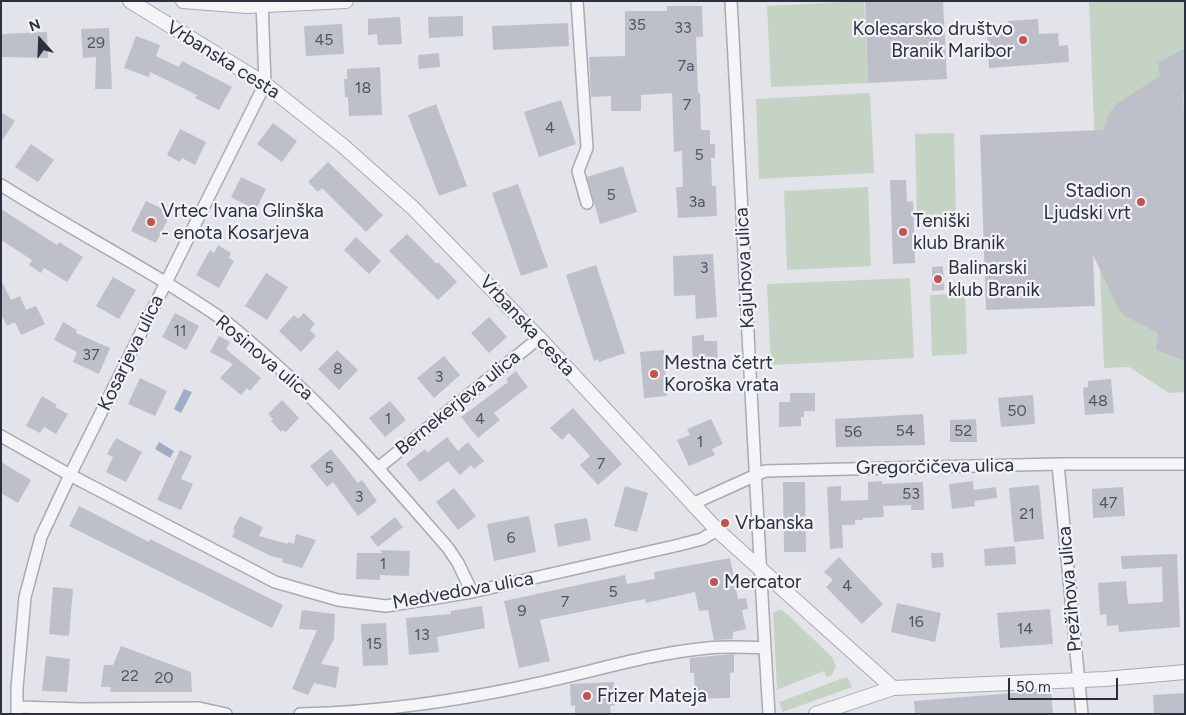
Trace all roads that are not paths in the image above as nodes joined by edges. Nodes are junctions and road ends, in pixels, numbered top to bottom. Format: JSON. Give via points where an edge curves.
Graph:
{"nodes":[{"id":1,"x":130,"y":1,"type":"edge"},
{"id":2,"x":183,"y":1,"type":"edge"},
{"id":3,"x":346,"y":1,"type":"edge"},
{"id":4,"x":577,"y":1,"type":"edge"},
{"id":5,"x":732,"y":1,"type":"edge"},
{"id":6,"x":262,"y":3,"type":"edge"},
{"id":7,"x":265,"y":84,"type":"junction"},
{"id":8,"x":1,"y":185,"type":"edge"},
{"id":9,"x":587,"y":203,"type":"dead end"},
{"id":10,"x":166,"y":283,"type":"junction"},
{"id":11,"x":539,"y":338,"type":"junction"},
{"id":12,"x":1,"y":436,"type":"edge"},
{"id":13,"x":1058,"y":464,"type":"junction"},
{"id":14,"x":1185,"y":464,"type":"edge"},
{"id":15,"x":378,"y":468,"type":"junction"},
{"id":16,"x":70,"y":475,"type":"junction"},
{"id":17,"x":754,"y":475,"type":"junction"},
{"id":18,"x":692,"y":504,"type":"junction"},
{"id":19,"x":717,"y":530,"type":"junction"},
{"id":20,"x":760,"y":569,"type":"junction"},
{"id":21,"x":472,"y":592,"type":"junction"},
{"id":22,"x":765,"y":648,"type":"junction"},
{"id":23,"x":1185,"y":672,"type":"edge"},
{"id":24,"x":1078,"y":680,"type":"junction"},
{"id":25,"x":893,"y":688,"type":"junction"},
{"id":26,"x":17,"y":710,"type":"edge"},
{"id":27,"x":226,"y":714,"type":"edge"},
{"id":28,"x":300,"y":714,"type":"edge"},
{"id":29,"x":769,"y":714,"type":"edge"},
{"id":30,"x":816,"y":714,"type":"edge"},
{"id":31,"x":1082,"y":714,"type":"edge"}],
"edges":[{"from":1,"to":7,"type":"street","name":"Vrbanska cesta"},
{"from":2,"to":6,"type":"street"},
{"from":3,"to":6,"type":"street"},
{"from":4,"to":9,"type":"street","via":[[587,148],[578,171]]},
{"from":5,"to":17,"type":"street","name":"Kajuhova ulica"},
{"from":6,"to":7,"type":"street","name":"Kosarjeva ulica"},
{"from":7,"to":10,"type":"street","name":"Kosarjeva ulica"},
{"from":7,"to":11,"type":"street","name":"Vrbanska cesta","via":[[342,145],[413,208]]},
{"from":8,"to":10,"type":"street","name":"Rosinova ulica"},
{"from":10,"to":15,"type":"street","name":"Rosinova ulica","via":[[226,322],[257,348],[302,388]]},
{"from":10,"to":16,"type":"street","name":"Kosarjeva ulica"},
{"from":11,"to":15,"type":"street","name":"Bernekerjeva ulica"},
{"from":11,"to":18,"type":"street","name":"Vrbanska cesta"},
{"from":12,"to":16,"type":"street","name":"Medvedova ulica"},
{"from":13,"to":14,"type":"street","name":"Gregorčičeva ulica"},
{"from":13,"to":17,"type":"street","name":"Gregorčičeva ulica","via":[[809,469],[765,471]]},
{"from":13,"to":24,"type":"street","name":"Prežihova ulica"},
{"from":15,"to":21,"type":"street","name":"Rosinova ulica","via":[[448,548]]},
{"from":16,"to":21,"type":"street","name":"Medvedova ulica","via":[[275,582],[310,593],[386,606]]},
{"from":16,"to":26,"type":"street","name":"Kosarjeva ulica","via":[[41,537],[25,597]]},
{"from":17,"to":18,"type":"street","name":"Gregorčičeva ulica"},
{"from":17,"to":20,"type":"street","name":"Kajuhova ulica"},
{"from":18,"to":19,"type":"street","name":"Vrbanska cesta"},
{"from":19,"to":20,"type":"street","name":"Vrbanska cesta"},
{"from":19,"to":21,"type":"street","name":"Medvedova ulica","via":[[702,539],[679,545]]},
{"from":20,"to":22,"type":"street","name":"Kajuhova ulica"},
{"from":20,"to":25,"type":"street","name":"Vrbanska cesta"},
{"from":22,"to":28,"type":"street","via":[[708,648],[482,695],[417,705]]},
{"from":22,"to":29,"type":"street","name":"Kajuhova ulica"},
{"from":23,"to":24,"type":"street"},
{"from":24,"to":25,"type":"street"},
{"from":24,"to":31,"type":"street","name":"Prežihova ulica"},
{"from":25,"to":30,"type":"street"},
{"from":26,"to":27,"type":"street","via":[[199,708]]}]}
